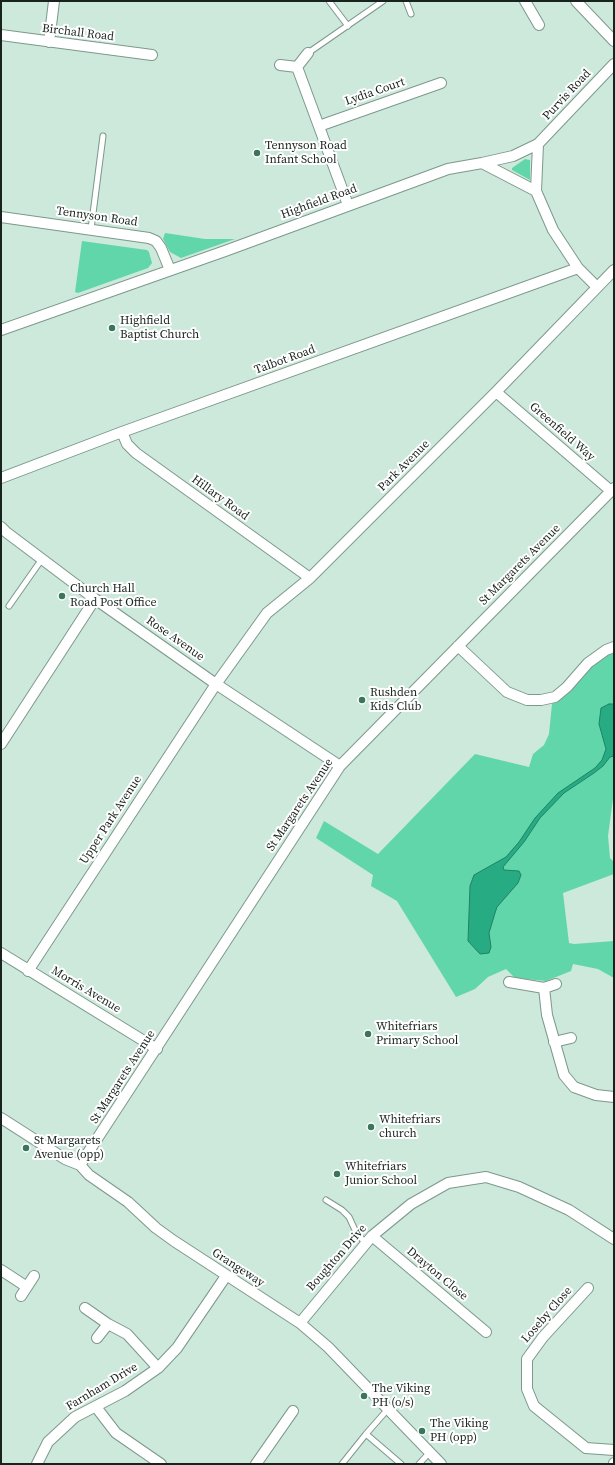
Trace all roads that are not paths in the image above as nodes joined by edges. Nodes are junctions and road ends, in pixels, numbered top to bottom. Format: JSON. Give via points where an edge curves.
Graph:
{"nodes":[{"id":1,"x":54,"y":1,"type":"edge"},
{"id":2,"x":329,"y":1,"type":"edge"},
{"id":3,"x":383,"y":1,"type":"edge"},
{"id":4,"x":406,"y":1,"type":"edge"},
{"id":5,"x":576,"y":1,"type":"edge"},
{"id":6,"x":529,"y":2,"type":"edge"},
{"id":7,"x":411,"y":14,"type":"dead end"},
{"id":8,"x":539,"y":25,"type":"dead end"},
{"id":9,"x":348,"y":26,"type":"junction"},
{"id":10,"x":1,"y":36,"type":"edge"},
{"id":11,"x":614,"y":41,"type":"edge"},
{"id":12,"x":49,"y":42,"type":"junction"},
{"id":13,"x":308,"y":53,"type":"joint"},
{"id":14,"x":152,"y":55,"type":"dead end"},
{"id":15,"x":614,"y":64,"type":"edge"},
{"id":16,"x":280,"y":65,"type":"dead end"},
{"id":17,"x":297,"y":67,"type":"junction"},
{"id":18,"x":441,"y":83,"type":"dead end"},
{"id":19,"x":319,"y":126,"type":"junction"},
{"id":20,"x":103,"y":136,"type":"dead end"},
{"id":21,"x":538,"y":144,"type":"junction"},
{"id":22,"x":482,"y":163,"type":"junction"},
{"id":23,"x":536,"y":191,"type":"junction"},
{"id":24,"x":348,"y":205,"type":"junction"},
{"id":25,"x":1,"y":217,"type":"edge"},
{"id":26,"x":90,"y":229,"type":"junction"},
{"id":27,"x":578,"y":268,"type":"junction"},
{"id":28,"x":170,"y":270,"type":"junction"},
{"id":29,"x":614,"y":270,"type":"edge"},
{"id":30,"x":597,"y":287,"type":"junction"},
{"id":31,"x":1,"y":330,"type":"edge"},
{"id":32,"x":496,"y":392,"type":"junction"},
{"id":33,"x":122,"y":432,"type":"junction"},
{"id":34,"x":1,"y":478,"type":"edge"},
{"id":35,"x":612,"y":490,"type":"edge"},
{"id":36,"x":1,"y":527,"type":"edge"},
{"id":37,"x":42,"y":559,"type":"junction"},
{"id":38,"x":310,"y":578,"type":"junction"},
{"id":39,"x":96,"y":599,"type":"junction"},
{"id":40,"x":9,"y":606,"type":"dead end"},
{"id":41,"x":458,"y":646,"type":"junction"},
{"id":42,"x":614,"y":647,"type":"edge"},
{"id":43,"x":216,"y":684,"type":"junction"},
{"id":44,"x":1,"y":744,"type":"edge"},
{"id":45,"x":340,"y":766,"type":"junction"},
{"id":46,"x":1,"y":953,"type":"edge"},
{"id":47,"x":28,"y":971,"type":"junction"},
{"id":48,"x":509,"y":982,"type":"dead end"},
{"id":49,"x":556,"y":984,"type":"dead end"},
{"id":50,"x":544,"y":988,"type":"junction"},
{"id":51,"x":571,"y":1038,"type":"dead end"},
{"id":52,"x":554,"y":1042,"type":"junction"},
{"id":53,"x":157,"y":1049,"type":"junction"},
{"id":54,"x":614,"y":1097,"type":"edge"},
{"id":55,"x":2,"y":1120,"type":"edge"},
{"id":56,"x":80,"y":1165,"type":"junction"},
{"id":57,"x":326,"y":1200,"type":"dead end"},
{"id":58,"x":614,"y":1238,"type":"edge"},
{"id":59,"x":368,"y":1239,"type":"junction"},
{"id":60,"x":1,"y":1270,"type":"edge"},
{"id":61,"x":34,"y":1276,"type":"dead end"},
{"id":62,"x":226,"y":1276,"type":"junction"},
{"id":63,"x":27,"y":1287,"type":"junction"},
{"id":64,"x":588,"y":1288,"type":"dead end"},
{"id":65,"x":21,"y":1296,"type":"dead end"},
{"id":66,"x":85,"y":1308,"type":"dead end"},
{"id":67,"x":300,"y":1323,"type":"junction"},
{"id":68,"x":108,"y":1324,"type":"junction"},
{"id":69,"x":486,"y":1332,"type":"dead end"},
{"id":70,"x":97,"y":1338,"type":"dead end"},
{"id":71,"x":158,"y":1368,"type":"junction"},
{"id":72,"x":96,"y":1407,"type":"junction"},
{"id":73,"x":388,"y":1409,"type":"junction"},
{"id":74,"x":293,"y":1411,"type":"dead end"},
{"id":75,"x":366,"y":1434,"type":"junction"},
{"id":76,"x":614,"y":1450,"type":"edge"},
{"id":77,"x":430,"y":1452,"type":"junction"},
{"id":78,"x":37,"y":1464,"type":"edge"},
{"id":79,"x":161,"y":1464,"type":"edge"},
{"id":80,"x":256,"y":1464,"type":"edge"},
{"id":81,"x":342,"y":1464,"type":"edge"},
{"id":82,"x":401,"y":1464,"type":"edge"},
{"id":83,"x":419,"y":1464,"type":"edge"},
{"id":84,"x":441,"y":1464,"type":"edge"}],
"edges":[{"from":1,"to":12,"type":"street"},
{"from":2,"to":9,"type":"lane"},
{"from":3,"to":9,"type":"lane"},
{"from":4,"to":7,"type":"lane"},
{"from":5,"to":11,"type":"street"},
{"from":6,"to":8,"type":"street"},
{"from":9,"to":13,"type":"lane"},
{"from":10,"to":12,"type":"street","name":"Birchall Road"},
{"from":12,"to":14,"type":"street","name":"Birchall Road"},
{"from":13,"to":17,"type":"street"},
{"from":15,"to":21,"type":"street","name":"Purvis Road"},
{"from":16,"to":17,"type":"street"},
{"from":17,"to":19,"type":"street"},
{"from":18,"to":19,"type":"street","name":"Lydia Court"},
{"from":19,"to":24,"type":"street"},
{"from":20,"to":26,"type":"lane"},
{"from":21,"to":22,"type":"street","name":"Purvis Road","via":[[513,156]]},
{"from":21,"to":23,"type":"street"},
{"from":22,"to":23,"type":"street"},
{"from":22,"to":24,"type":"street","name":"Highfield Road","via":[[448,169]]},
{"from":23,"to":27,"type":"street","via":[[553,230]]},
{"from":24,"to":28,"type":"street","name":"Highfield Road"},
{"from":25,"to":26,"type":"street","name":"Tennyson Road"},
{"from":26,"to":28,"type":"street","name":"Tennyson Road","via":[[144,236],[156,241]]},
{"from":27,"to":30,"type":"street"},
{"from":27,"to":33,"type":"street","name":"Talbot Road"},
{"from":28,"to":31,"type":"street","name":"Highfield Road"},
{"from":29,"to":30,"type":"street","name":"Park Avenue"},
{"from":30,"to":32,"type":"street","name":"Park Avenue"},
{"from":32,"to":35,"type":"street","name":"Greenfield Way"},
{"from":32,"to":38,"type":"street","name":"Park Avenue"},
{"from":33,"to":34,"type":"street","name":"Talbot Road"},
{"from":33,"to":38,"type":"street","name":"Hillary Road","via":[[136,453]]},
{"from":35,"to":41,"type":"street","name":"St Margarets Avenue"},
{"from":36,"to":37,"type":"street","name":"Rose Avenue"},
{"from":37,"to":39,"type":"street","name":"Rose Avenue"},
{"from":37,"to":40,"type":"lane"},
{"from":38,"to":43,"type":"street","name":"Park Avenue","via":[[267,613]]},
{"from":39,"to":43,"type":"street","name":"Rose Avenue"},
{"from":39,"to":44,"type":"street"},
{"from":41,"to":42,"type":"street","via":[[507,692],[526,700],[541,700],[555,696],[567,688],[588,663]]},
{"from":41,"to":45,"type":"street","name":"St Margarets Avenue"},
{"from":43,"to":45,"type":"street","name":"Rose Avenue"},
{"from":43,"to":47,"type":"street","name":"Upper Park Avenue"},
{"from":45,"to":53,"type":"street","name":"St Margarets Avenue"},
{"from":46,"to":47,"type":"street","name":"Morris Avenue"},
{"from":47,"to":53,"type":"street","name":"Morris Avenue"},
{"from":48,"to":50,"type":"street"},
{"from":49,"to":50,"type":"street"},
{"from":50,"to":52,"type":"street"},
{"from":51,"to":52,"type":"street"},
{"from":52,"to":54,"type":"street","via":[[564,1075],[574,1087],[596,1095]]},
{"from":53,"to":56,"type":"street","name":"St Margarets Avenue"},
{"from":55,"to":56,"type":"street","name":"Grangeway","via":[[65,1159]]},
{"from":56,"to":62,"type":"street","name":"Grangeway","via":[[89,1175],[128,1202],[156,1228]]},
{"from":57,"to":59,"type":"lane","via":[[342,1210],[349,1217],[355,1230]]},
{"from":58,"to":59,"type":"street","name":"Boughton Drive","via":[[570,1210],[519,1187],[486,1177],[448,1183],[411,1204]]},
{"from":59,"to":67,"type":"street","name":"Boughton Drive"},
{"from":59,"to":69,"type":"street","name":"Drayton Close"},
{"from":60,"to":63,"type":"street"},
{"from":61,"to":63,"type":"street"},
{"from":62,"to":67,"type":"street","name":"Grangeway"},
{"from":62,"to":71,"type":"street","name":"Farnham Drive","via":[[177,1348]]},
{"from":63,"to":65,"type":"street"},
{"from":64,"to":76,"type":"street","name":"Loseby Close","via":[[543,1337],[527,1359],[527,1389],[534,1406],[586,1448]]},
{"from":66,"to":68,"type":"street"},
{"from":67,"to":73,"type":"street","name":"Grangeway","via":[[328,1347]]},
{"from":68,"to":70,"type":"street"},
{"from":68,"to":71,"type":"street","via":[[127,1334]]},
{"from":71,"to":72,"type":"street","name":"Farnham Drive"},
{"from":72,"to":78,"type":"street","name":"Farnham Drive","via":[[74,1417],[48,1442]]},
{"from":72,"to":79,"type":"street","via":[[116,1433]]},
{"from":73,"to":75,"type":"lane"},
{"from":73,"to":77,"type":"street","name":"Grangeway"},
{"from":74,"to":80,"type":"street"},
{"from":75,"to":81,"type":"lane"},
{"from":75,"to":82,"type":"lane"},
{"from":77,"to":83,"type":"lane"},
{"from":77,"to":84,"type":"street","name":"Grangeway"}]}
